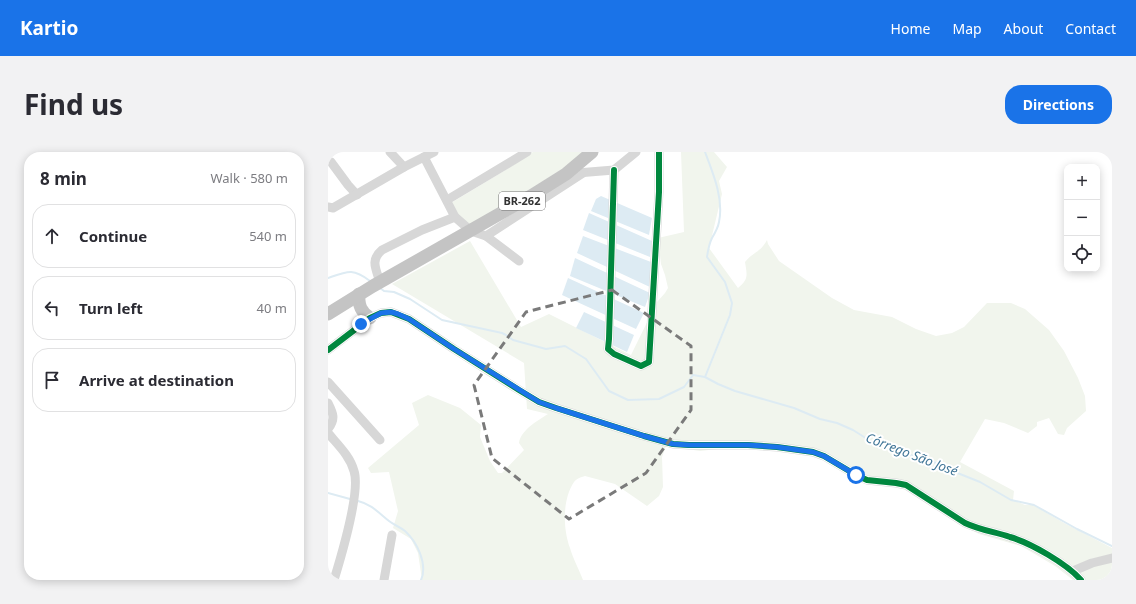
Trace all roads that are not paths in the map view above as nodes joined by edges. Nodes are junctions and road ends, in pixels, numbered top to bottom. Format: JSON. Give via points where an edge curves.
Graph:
{"nodes":[{"id":1,"x":390,"y":152,"type":"edge"},
{"id":2,"x":434,"y":152,"type":"edge"},
{"id":3,"x":527,"y":152,"type":"edge"},
{"id":4,"x":592,"y":152,"type":"edge"},
{"id":5,"x":636,"y":152,"type":"edge"},
{"id":6,"x":659,"y":152,"type":"edge"},
{"id":7,"x":424,"y":157,"type":"junction"},
{"id":8,"x":331,"y":162,"type":"dead end"},
{"id":9,"x":404,"y":167,"type":"junction"},
{"id":10,"x":614,"y":170,"type":"junction"},
{"id":11,"x":583,"y":173,"type":"junction"},
{"id":12,"x":566,"y":174,"type":"junction"},
{"id":13,"x":357,"y":195,"type":"junction"},
{"id":14,"x":447,"y":200,"type":"junction"},
{"id":15,"x":330,"y":209,"type":"edge"},
{"id":16,"x":455,"y":217,"type":"junction"},
{"id":17,"x":471,"y":231,"type":"junction"},
{"id":18,"x":486,"y":236,"type":"junction"},
{"id":19,"x":519,"y":260,"type":"dead end"},
{"id":20,"x":380,"y":282,"type":"junction"},
{"id":21,"x":359,"y":294,"type":"junction"},
{"id":22,"x":328,"y":314,"type":"edge"},
{"id":23,"x":370,"y":318,"type":"junction"},
{"id":24,"x":328,"y":350,"type":"edge"},
{"id":25,"x":328,"y":382,"type":"edge"},
{"id":26,"x":328,"y":403,"type":"edge"},
{"id":27,"x":328,"y":429,"type":"edge"},
{"id":28,"x":328,"y":433,"type":"edge"},
{"id":29,"x":380,"y":440,"type":"dead end"},
{"id":30,"x":392,"y":535,"type":"dead end"},
{"id":31,"x":1112,"y":558,"type":"edge"},
{"id":32,"x":1073,"y":571,"type":"junction"},
{"id":33,"x":334,"y":580,"type":"edge"},
{"id":34,"x":384,"y":580,"type":"edge"},
{"id":35,"x":1081,"y":580,"type":"edge"}],
"edges":[{"from":1,"to":9,"type":"street"},
{"from":2,"to":7,"type":"street"},
{"from":3,"to":14,"type":"street"},
{"from":4,"to":12,"type":"highway","number":"BR-262"},
{"from":5,"to":10,"type":"street"},
{"from":6,"to":10,"type":"street","via":[[649,362],[641,366],[608,349]]},
{"from":7,"to":9,"type":"street"},
{"from":7,"to":14,"type":"street"},
{"from":8,"to":13,"type":"street"},
{"from":9,"to":13,"type":"street"},
{"from":10,"to":11,"type":"street"},
{"from":11,"to":12,"type":"street"},
{"from":11,"to":18,"type":"street"},
{"from":12,"to":17,"type":"highway","number":"BR-262"},
{"from":13,"to":15,"type":"street"},
{"from":14,"to":16,"type":"street"},
{"from":16,"to":17,"type":"street"},
{"from":16,"to":20,"type":"street","via":[[422,230],[377,254],[374,263]]},
{"from":17,"to":18,"type":"street"},
{"from":17,"to":20,"type":"highway","number":"BR-262"},
{"from":18,"to":19,"type":"street"},
{"from":20,"to":21,"type":"highway","number":"BR-262"},
{"from":21,"to":22,"type":"highway","number":"BR-262"},
{"from":21,"to":23,"type":"highway","via":[[359,306]]},
{"from":23,"to":24,"type":"street"},
{"from":23,"to":32,"type":"street","via":[[381,313],[398,314],[539,402],[644,436],[673,444],[748,445],[813,452],[867,480],[901,483],[965,523],[1024,542]]},
{"from":25,"to":29,"type":"street"},
{"from":26,"to":27,"type":"street","via":[[334,416]]},
{"from":28,"to":33,"type":"street","via":[[344,450],[355,472],[356,485]]},
{"from":30,"to":34,"type":"street"},
{"from":31,"to":32,"type":"street"},
{"from":32,"to":35,"type":"street"}]}
